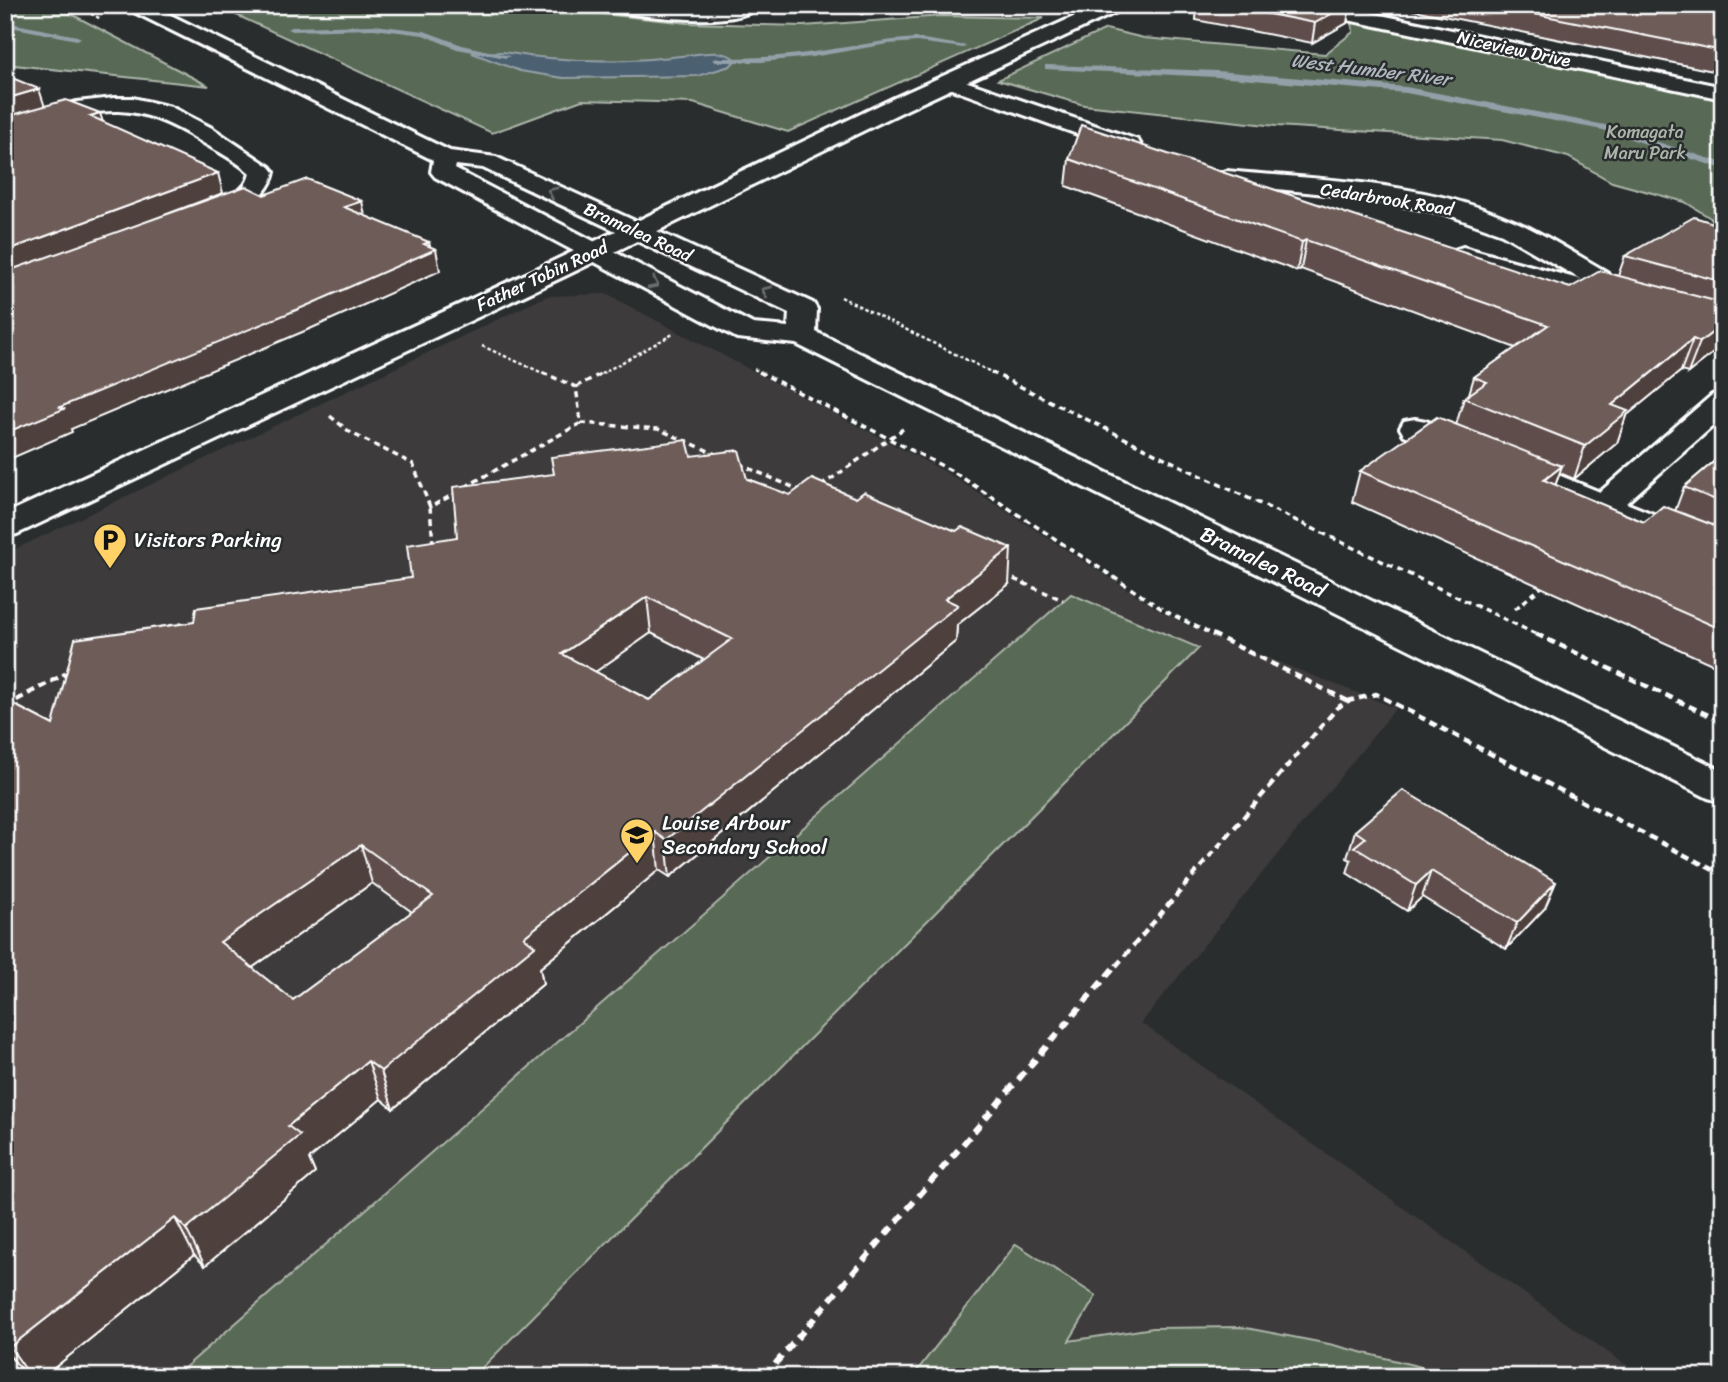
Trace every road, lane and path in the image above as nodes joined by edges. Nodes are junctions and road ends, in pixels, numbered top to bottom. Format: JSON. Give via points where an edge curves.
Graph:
{"nodes":[{"id":1,"x":135,"y":5,"type":"edge"},
{"id":2,"x":606,"y":5,"type":"edge"},
{"id":3,"x":751,"y":5,"type":"edge"},
{"id":4,"x":1115,"y":5,"type":"edge"},
{"id":5,"x":1305,"y":5,"type":"edge"},
{"id":6,"x":950,"y":82,"type":"junction"},
{"id":7,"x":1723,"y":93,"type":"edge"},
{"id":8,"x":5,"y":129,"type":"edge"},
{"id":9,"x":1151,"y":152,"type":"edge"},
{"id":10,"x":445,"y":157,"type":"junction"},
{"id":11,"x":1202,"y":169,"type":"edge"},
{"id":12,"x":1227,"y":178,"type":"junction"},
{"id":13,"x":1325,"y":211,"type":"edge"},
{"id":14,"x":183,"y":222,"type":"edge"},
{"id":15,"x":636,"y":231,"type":"junction"},
{"id":16,"x":1439,"y":249,"type":"edge"},
{"id":17,"x":594,"y":252,"type":"junction"},
{"id":18,"x":833,"y":293,"type":"dead end"},
{"id":19,"x":1649,"y":307,"type":"junction"},
{"id":20,"x":715,"y":315,"type":"junction"},
{"id":21,"x":1723,"y":327,"type":"edge"},
{"id":22,"x":802,"y":336,"type":"junction"},
{"id":23,"x":481,"y":346,"type":"dead end"},
{"id":24,"x":752,"y":368,"type":"dead end"},
{"id":25,"x":576,"y":387,"type":"junction"},
{"id":26,"x":1723,"y":401,"type":"edge"},
{"id":27,"x":944,"y":406,"type":"junction"},
{"id":28,"x":328,"y":407,"type":"dead end"},
{"id":29,"x":581,"y":424,"type":"junction"},
{"id":30,"x":1415,"y":428,"type":"dead end"},
{"id":31,"x":887,"y":438,"type":"junction"},
{"id":32,"x":720,"y":456,"type":"edge"},
{"id":33,"x":733,"y":462,"type":"edge"},
{"id":34,"x":820,"y":486,"type":"edge"},
{"id":35,"x":808,"y":494,"type":"edge"},
{"id":36,"x":1604,"y":505,"type":"junction"},
{"id":37,"x":430,"y":507,"type":"junction"},
{"id":38,"x":5,"y":527,"type":"edge"},
{"id":39,"x":433,"y":548,"type":"edge"},
{"id":40,"x":1723,"y":554,"type":"edge"},
{"id":41,"x":999,"y":573,"type":"edge"},
{"id":42,"x":1545,"y":584,"type":"edge"},
{"id":43,"x":1063,"y":600,"type":"dead end"},
{"id":44,"x":1515,"y":609,"type":"dead end"},
{"id":45,"x":206,"y":620,"type":"edge"},
{"id":46,"x":140,"y":634,"type":"edge"},
{"id":47,"x":79,"y":667,"type":"edge"},
{"id":48,"x":1348,"y":701,"type":"junction"},
{"id":49,"x":5,"y":706,"type":"edge"},
{"id":50,"x":1723,"y":723,"type":"edge"},
{"id":51,"x":1723,"y":788,"type":"edge"},
{"id":52,"x":1723,"y":874,"type":"edge"},
{"id":53,"x":764,"y":1377,"type":"edge"}],
"edges":[{"from":1,"to":10,"type":"street","name":"Bramalea Road"},
{"from":2,"to":3,"type":"street","via":[[709,15]]},
{"from":4,"to":6,"type":"street","name":"Father Tobin Road"},
{"from":5,"to":7,"type":"street","name":"Niceview Drive"},
{"from":6,"to":9,"type":"street"},
{"from":6,"to":15,"type":"street","name":"Father Tobin Road"},
{"from":8,"to":14,"type":"street","via":[[74,109],[153,108],[262,172],[252,194]]},
{"from":15,"to":10,"type":"street","name":"Bramalea Road","one_way":true,"via":[[488,162]]},
{"from":10,"to":17,"type":"street","name":"Bramalea Road","via":[[443,172]]},
{"from":11,"to":12,"type":"street","name":"Cedarbrook Road"},
{"from":12,"to":13,"type":"street","name":"Cedarbrook Road"},
{"from":12,"to":19,"type":"street","name":"Cedarbrook Road","via":[[1392,196],[1462,210],[1517,232]]},
{"from":15,"to":17,"type":"street","name":"Father Tobin Road"},
{"from":22,"to":15,"type":"street","name":"Bramalea Road","one_way":true,"via":[[803,309]]},
{"from":16,"to":19,"type":"street","name":"Cedarbrook Road"},
{"from":17,"to":20,"type":"street","name":"Bramalea Road","one_way":true},
{"from":17,"to":38,"type":"street","name":"Father Tobin Road"},
{"from":18,"to":50,"type":"path","via":[[1189,470]]},
{"from":19,"to":21,"type":"street","name":"Cedarbrook Road"},
{"from":20,"to":22,"type":"street","name":"Bramalea Road","via":[[747,331]]},
{"from":20,"to":25,"type":"path"},
{"from":22,"to":27,"type":"street","name":"Bramalea Road"},
{"from":23,"to":25,"type":"path"},
{"from":24,"to":31,"type":"path"},
{"from":25,"to":29,"type":"path"},
{"from":26,"to":36,"type":"street"},
{"from":27,"to":31,"type":"path"},
{"from":27,"to":51,"type":"street","name":"Bramalea Road"},
{"from":28,"to":37,"type":"path","via":[[338,425],[413,464]]},
{"from":29,"to":32,"type":"path","via":[[658,429]]},
{"from":29,"to":37,"type":"path"},
{"from":30,"to":36,"type":"street"},
{"from":31,"to":34,"type":"path"},
{"from":31,"to":48,"type":"path","via":[[952,471],[1165,611]]},
{"from":33,"to":35,"type":"path"},
{"from":36,"to":40,"type":"street"},
{"from":37,"to":39,"type":"path"},
{"from":41,"to":43,"type":"path"},
{"from":42,"to":44,"type":"path"},
{"from":45,"to":46,"type":"path"},
{"from":47,"to":49,"type":"path"},
{"from":48,"to":52,"type":"path","via":[[1376,694]]},
{"from":48,"to":53,"type":"path","via":[[1337,708]]}]}
